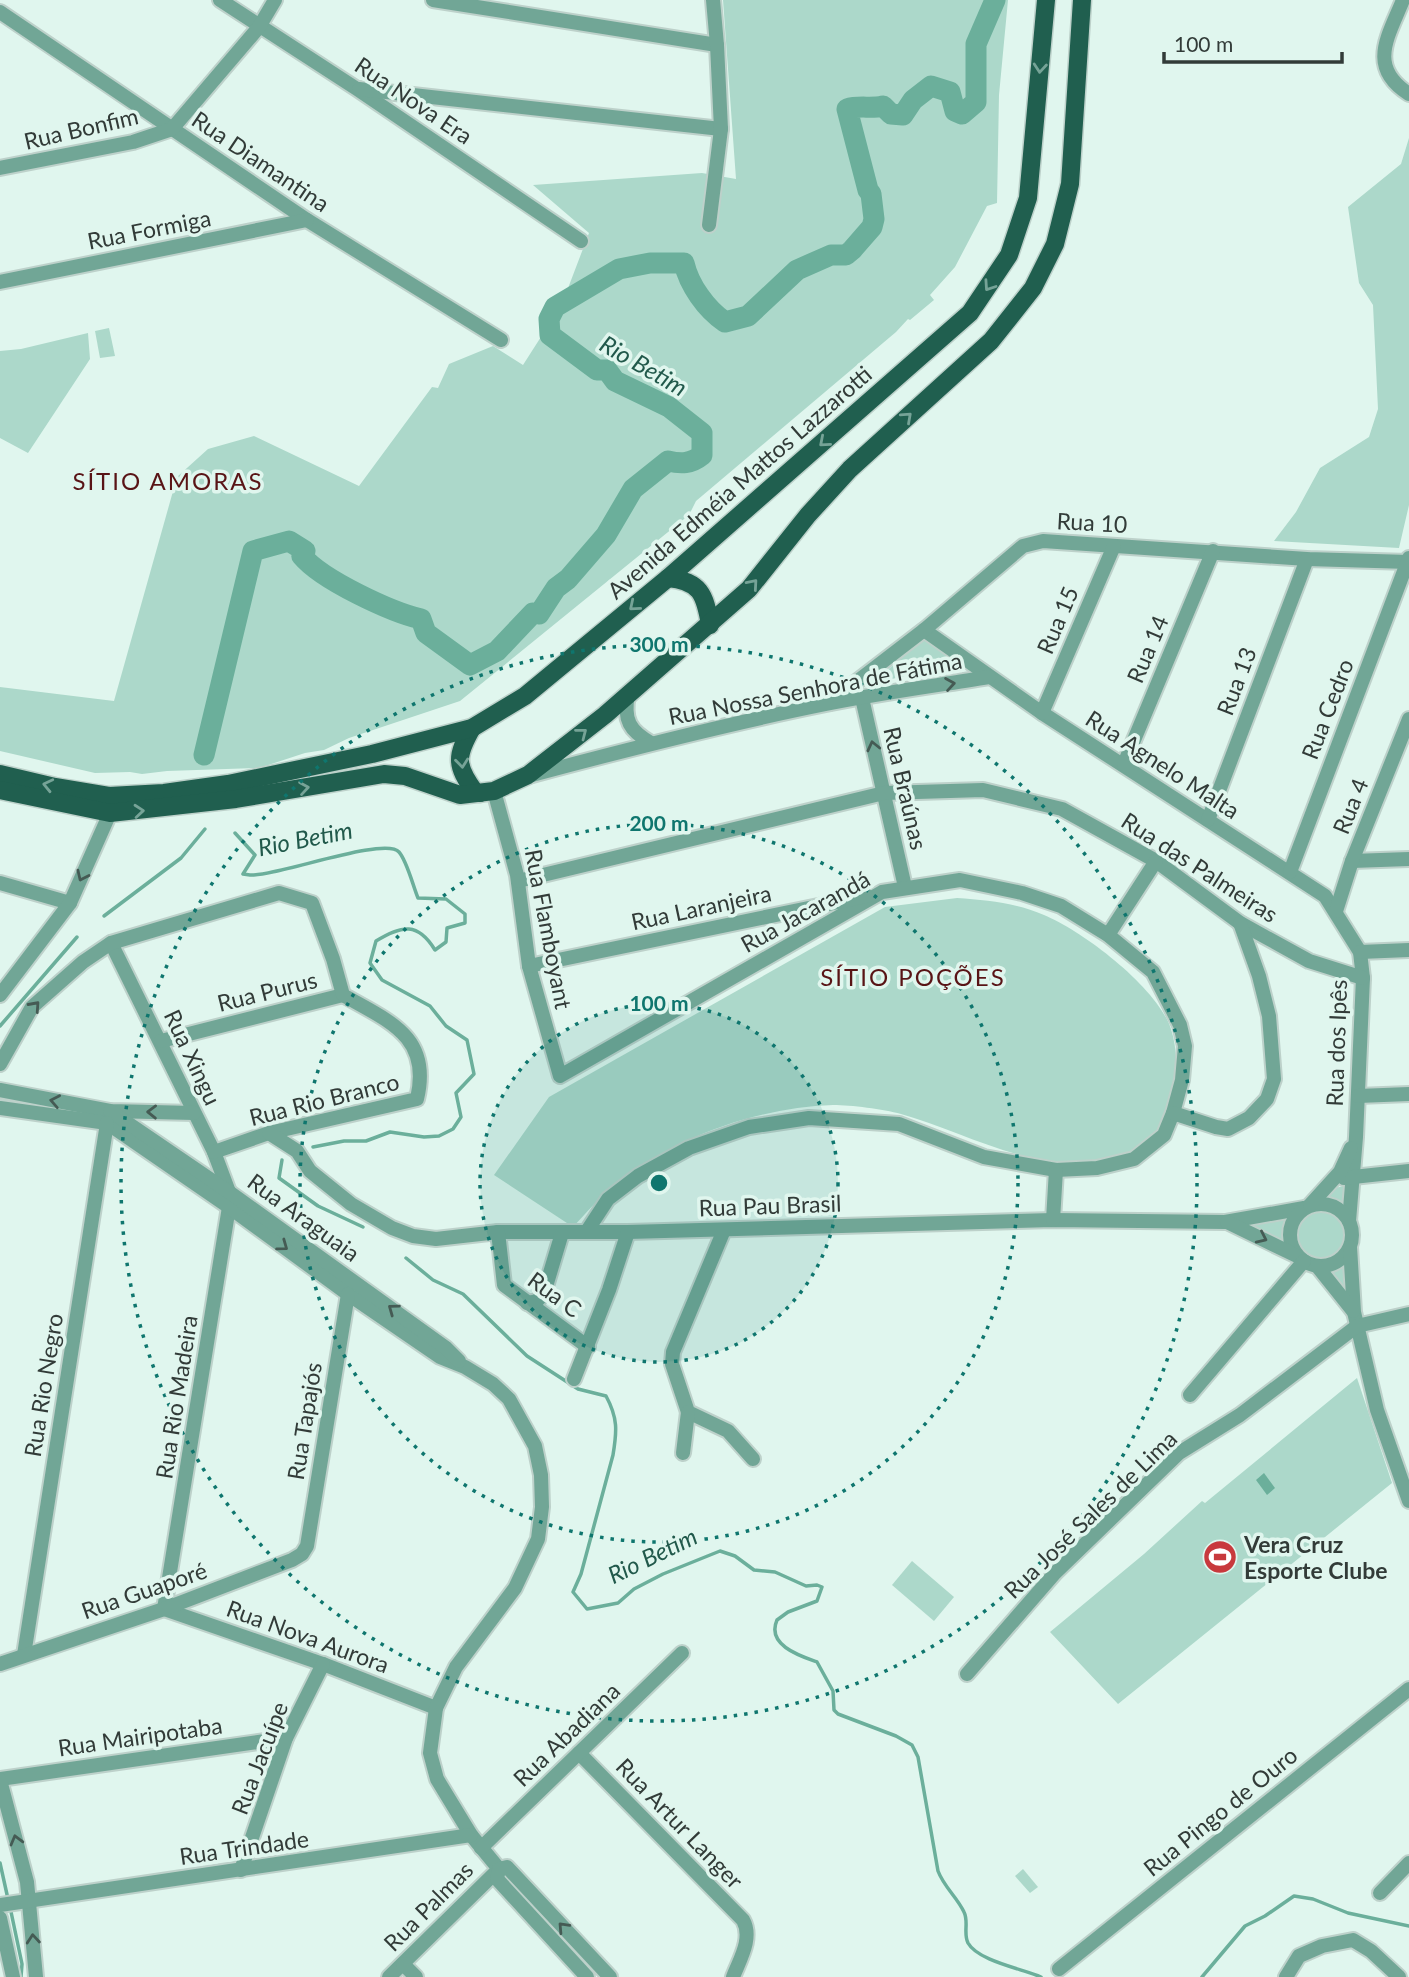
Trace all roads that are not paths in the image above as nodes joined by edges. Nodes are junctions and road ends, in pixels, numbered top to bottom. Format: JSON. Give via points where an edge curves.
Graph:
{"nodes":[{"id":1,"x":219,"y":0,"type":"edge"},
{"id":2,"x":275,"y":0,"type":"edge"},
{"id":3,"x":433,"y":0,"type":"edge"},
{"id":4,"x":713,"y":0,"type":"edge"},
{"id":5,"x":1046,"y":0,"type":"edge"},
{"id":6,"x":1082,"y":0,"type":"edge"},
{"id":7,"x":1403,"y":0,"type":"edge"},
{"id":8,"x":0,"y":12,"type":"edge"},
{"id":9,"x":259,"y":27,"type":"junction"},
{"id":10,"x":718,"y":46,"type":"junction"},
{"id":11,"x":357,"y":89,"type":"junction"},
{"id":12,"x":1409,"y":94,"type":"edge"},
{"id":13,"x":172,"y":129,"type":"junction"},
{"id":14,"x":721,"y":129,"type":"junction"},
{"id":15,"x":0,"y":168,"type":"edge"},
{"id":16,"x":307,"y":220,"type":"junction"},
{"id":17,"x":709,"y":225,"type":"dead end"},
{"id":18,"x":581,"y":241,"type":"dead end"},
{"id":19,"x":0,"y":282,"type":"edge"},
{"id":20,"x":501,"y":340,"type":"dead end"},
{"id":21,"x":1114,"y":546,"type":"junction"},
{"id":22,"x":1213,"y":551,"type":"junction"},
{"id":23,"x":1307,"y":559,"type":"junction"},
{"id":24,"x":1408,"y":561,"type":"edge"},
{"id":25,"x":668,"y":578,"type":"junction"},
{"id":26,"x":710,"y":625,"type":"junction"},
{"id":27,"x":924,"y":630,"type":"junction"},
{"id":28,"x":989,"y":677,"type":"junction"},
{"id":29,"x":628,"y":695,"type":"junction"},
{"id":30,"x":862,"y":698,"type":"junction"},
{"id":31,"x":830,"y":703,"type":"junction"},
{"id":32,"x":1042,"y":713,"type":"junction"},
{"id":33,"x":1409,"y":719,"type":"edge"},
{"id":34,"x":472,"y":728,"type":"junction"},
{"id":35,"x":651,"y":743,"type":"junction"},
{"id":36,"x":1393,"y":761,"type":"junction"},
{"id":37,"x":1409,"y":761,"type":"edge"},
{"id":38,"x":1124,"y":764,"type":"junction"},
{"id":39,"x":0,"y":774,"type":"edge"},
{"id":40,"x":522,"y":778,"type":"junction"},
{"id":41,"x":0,"y":790,"type":"edge"},
{"id":42,"x":232,"y":791,"type":"junction"},
{"id":43,"x":487,"y":792,"type":"junction"},
{"id":44,"x":884,"y":793,"type":"junction"},
{"id":45,"x":167,"y":800,"type":"junction"},
{"id":46,"x":110,"y":813,"type":"junction"},
{"id":47,"x":1208,"y":820,"type":"junction"},
{"id":48,"x":1409,"y":859,"type":"edge"},
{"id":49,"x":1156,"y":861,"type":"junction"},
{"id":50,"x":1352,"y":861,"type":"junction"},
{"id":51,"x":1290,"y":872,"type":"junction"},
{"id":52,"x":518,"y":881,"type":"junction"},
{"id":53,"x":0,"y":883,"type":"edge"},
{"id":54,"x":905,"y":887,"type":"junction"},
{"id":55,"x":882,"y":892,"type":"junction"},
{"id":56,"x":70,"y":903,"type":"junction"},
{"id":57,"x":1336,"y":911,"type":"junction"},
{"id":58,"x":1240,"y":923,"type":"junction"},
{"id":59,"x":1108,"y":935,"type":"junction"},
{"id":60,"x":111,"y":943,"type":"junction"},
{"id":61,"x":1409,"y":950,"type":"edge"},
{"id":62,"x":1360,"y":952,"type":"junction"},
{"id":63,"x":529,"y":966,"type":"junction"},
{"id":64,"x":1363,"y":978,"type":"junction"},
{"id":65,"x":0,"y":995,"type":"edge"},
{"id":66,"x":343,"y":995,"type":"junction"},
{"id":67,"x":161,"y":1041,"type":"junction"},
{"id":68,"x":0,"y":1064,"type":"edge"},
{"id":69,"x":559,"y":1076,"type":"joint"},
{"id":70,"x":0,"y":1090,"type":"edge"},
{"id":71,"x":1409,"y":1094,"type":"edge"},
{"id":72,"x":1358,"y":1096,"type":"junction"},
{"id":73,"x":0,"y":1108,"type":"edge"},
{"id":74,"x":194,"y":1113,"type":"junction"},
{"id":75,"x":1173,"y":1113,"type":"junction"},
{"id":76,"x":109,"y":1117,"type":"junction"},
{"id":77,"x":269,"y":1133,"type":"junction"},
{"id":78,"x":1356,"y":1137,"type":"junction"},
{"id":79,"x":214,"y":1152,"type":"junction"},
{"id":80,"x":1056,"y":1170,"type":"junction"},
{"id":81,"x":1409,"y":1171,"type":"edge"},
{"id":82,"x":1353,"y":1177,"type":"junction"},
{"id":83,"x":1330,"y":1185,"type":"junction"},
{"id":84,"x":229,"y":1199,"type":"junction"},
{"id":85,"x":1307,"y":1207,"type":"junction"},
{"id":86,"x":1053,"y":1220,"type":"junction"},
{"id":87,"x":1349,"y":1221,"type":"junction"},
{"id":88,"x":1225,"y":1222,"type":"junction"},
{"id":89,"x":724,"y":1230,"type":"junction"},
{"id":90,"x":587,"y":1231,"type":"junction"},
{"id":91,"x":498,"y":1232,"type":"junction"},
{"id":92,"x":628,"y":1232,"type":"junction"},
{"id":93,"x":562,"y":1233,"type":"junction"},
{"id":94,"x":1350,"y":1247,"type":"junction"},
{"id":95,"x":1306,"y":1261,"type":"junction"},
{"id":96,"x":348,"y":1294,"type":"junction"},
{"id":97,"x":527,"y":1303,"type":"junction"},
{"id":98,"x":1409,"y":1314,"type":"edge"},
{"id":99,"x":1356,"y":1319,"type":"junction"},
{"id":100,"x":588,"y":1346,"type":"junction"},
{"id":101,"x":465,"y":1367,"type":"junction"},
{"id":102,"x":574,"y":1379,"type":"dead end"},
{"id":103,"x":1190,"y":1395,"type":"dead end"},
{"id":104,"x":688,"y":1412,"type":"junction"},
{"id":105,"x":683,"y":1453,"type":"dead end"},
{"id":106,"x":753,"y":1459,"type":"dead end"},
{"id":107,"x":1409,"y":1501,"type":"edge"},
{"id":108,"x":302,"y":1554,"type":"joint"},
{"id":109,"x":164,"y":1609,"type":"junction"},
{"id":110,"x":682,"y":1653,"type":"dead end"},
{"id":111,"x":24,"y":1655,"type":"junction"},
{"id":112,"x":0,"y":1664,"type":"edge"},
{"id":113,"x":323,"y":1664,"type":"junction"},
{"id":114,"x":967,"y":1674,"type":"dead end"},
{"id":115,"x":1409,"y":1689,"type":"edge"},
{"id":116,"x":436,"y":1708,"type":"junction"},
{"id":117,"x":286,"y":1738,"type":"junction"},
{"id":118,"x":579,"y":1753,"type":"junction"},
{"id":119,"x":0,"y":1780,"type":"edge"},
{"id":120,"x":471,"y":1835,"type":"junction"},
{"id":121,"x":481,"y":1848,"type":"junction"},
{"id":122,"x":1409,"y":1863,"type":"edge"},
{"id":123,"x":499,"y":1868,"type":"junction"},
{"id":124,"x":242,"y":1870,"type":"junction"},
{"id":125,"x":1380,"y":1893,"type":"dead end"},
{"id":126,"x":26,"y":1901,"type":"junction"},
{"id":127,"x":1,"y":1909,"type":"edge"},
{"id":128,"x":403,"y":1964,"type":"junction"},
{"id":129,"x":1059,"y":1969,"type":"dead end"},
{"id":130,"x":13,"y":1977,"type":"edge"},
{"id":131,"x":36,"y":1977,"type":"edge"},
{"id":132,"x":388,"y":1977,"type":"edge"},
{"id":133,"x":416,"y":1977,"type":"edge"},
{"id":134,"x":587,"y":1977,"type":"edge"},
{"id":135,"x":610,"y":1977,"type":"edge"},
{"id":136,"x":733,"y":1977,"type":"edge"},
{"id":137,"x":1286,"y":1977,"type":"edge"},
{"id":138,"x":1399,"y":1977,"type":"edge"}],
"edges":[{"from":1,"to":9,"type":"street","name":"Rua Nova Era"},
{"from":2,"to":9,"type":"street"},
{"from":3,"to":10,"type":"street"},
{"from":4,"to":10,"type":"street"},
{"from":5,"to":25,"type":"main road","name":"Avenida Edméia Mattos Lazzarotti","one_way":true,"via":[[1028,198],[1009,255],[970,313]]},
{"from":26,"to":6,"type":"main road","one_way":true,"via":[[750,589],[850,469],[991,341],[1032,288],[1055,244],[1070,184]]},
{"from":7,"to":12,"type":"street","via":[[1390,33],[1384,68]]},
{"from":8,"to":13,"type":"street","name":"Rua Diamantina"},
{"from":9,"to":11,"type":"street","name":"Rua Nova Era"},
{"from":9,"to":13,"type":"street"},
{"from":10,"to":14,"type":"street"},
{"from":11,"to":14,"type":"street"},
{"from":11,"to":18,"type":"street","name":"Rua Nova Era"},
{"from":13,"to":15,"type":"street","name":"Rua Bonfim","via":[[133,142]]},
{"from":13,"to":16,"type":"street","name":"Rua Diamantina"},
{"from":14,"to":17,"type":"street"},
{"from":16,"to":19,"type":"street","name":"Rua Formiga"},
{"from":16,"to":20,"type":"street","name":"Rua Diamantina"},
{"from":21,"to":22,"type":"street","name":"Rua 10"},
{"from":21,"to":27,"type":"street","name":"Rua 10","via":[[1043,541],[1023,546]]},
{"from":21,"to":32,"type":"street","name":"Rua 15"},
{"from":22,"to":23,"type":"street","name":"Rua 10"},
{"from":22,"to":38,"type":"street","name":"Rua 14"},
{"from":23,"to":24,"type":"street","name":"Rua 10"},
{"from":23,"to":47,"type":"street","name":"Rua 13"},
{"from":24,"to":51,"type":"street","name":"Rua Cedro"},
{"from":25,"to":26,"type":"main road","via":[[695,585],[706,602]]},
{"from":25,"to":34,"type":"main road","name":"Avenida Edméia Mattos Lazzarotti","one_way":true,"via":[[525,696]]},
{"from":26,"to":29,"type":"main road"},
{"from":27,"to":28,"type":"street","name":"Rua Agnelo Malta"},
{"from":27,"to":31,"type":"street","name":"Rua 10"},
{"from":30,"to":28,"type":"street","name":"Rua Nossa Senhora de Fátima","one_way":true},
{"from":28,"to":32,"type":"street","name":"Rua Agnelo Malta"},
{"from":29,"to":35,"type":"street","name":"Rua Nossa Senhora de Fátima","via":[[627,722]]},
{"from":40,"to":29,"type":"main road","one_way":true},
{"from":30,"to":31,"type":"street","name":"Rua Nossa Senhora de Fátima"},
{"from":44,"to":30,"type":"street","name":"Rua Braúnas","one_way":true},
{"from":31,"to":35,"type":"street","name":"Rua Nossa Senhora de Fátima"},
{"from":32,"to":38,"type":"street","name":"Rua Agnelo Malta"},
{"from":33,"to":36,"type":"street","name":"Rua 4"},
{"from":34,"to":42,"type":"main road","name":"Avenida Edméia Mattos Lazzarotti"},
{"from":34,"to":43,"type":"main road","one_way":true,"via":[[459,754],[460,764],[475,792]]},
{"from":35,"to":40,"type":"street","name":"Rua Nossa Senhora de Fátima"},
{"from":36,"to":37,"type":"street"},
{"from":36,"to":50,"type":"street","name":"Rua 4"},
{"from":38,"to":47,"type":"street","name":"Rua Agnelo Malta"},
{"from":45,"to":39,"type":"main road","one_way":true,"via":[[109,796]]},
{"from":40,"to":43,"type":"main road"},
{"from":41,"to":46,"type":"main road"},
{"from":42,"to":43,"type":"main road","one_way":true,"via":[[337,783],[384,774],[460,794]]},
{"from":42,"to":45,"type":"main road"},
{"from":43,"to":52,"type":"street","name":"Rua Flamboyant"},
{"from":44,"to":49,"type":"street","name":"Rua das Palmeiras","via":[[983,790],[1024,799],[1062,810]]},
{"from":44,"to":52,"type":"street","name":"Rua das Palmeiras"},
{"from":44,"to":54,"type":"street","name":"Rua Braúnas"},
{"from":46,"to":45,"type":"main road","one_way":true},
{"from":46,"to":56,"type":"street","one_way":true},
{"from":47,"to":51,"type":"street","name":"Rua Agnelo Malta"},
{"from":48,"to":50,"type":"street"},
{"from":49,"to":58,"type":"street","name":"Rua das Palmeiras"},
{"from":49,"to":59,"type":"street"},
{"from":50,"to":57,"type":"street","name":"Rua 4"},
{"from":51,"to":57,"type":"street","name":"Rua Agnelo Malta","via":[[1325,896]]},
{"from":52,"to":63,"type":"street","name":"Rua Flamboyant"},
{"from":53,"to":56,"type":"street"},
{"from":54,"to":55,"type":"street","name":"Rua Jacarandá"},
{"from":54,"to":59,"type":"street","name":"Rua Jacarandá","via":[[960,880],[1022,893],[1060,905]]},
{"from":55,"to":63,"type":"street","name":"Rua Laranjeira"},
{"from":55,"to":69,"type":"street","name":"Rua Jacarandá"},
{"from":56,"to":65,"type":"street"},
{"from":57,"to":62,"type":"street","name":"Rua Agnelo Malta"},
{"from":58,"to":64,"type":"street","name":"Rua das Palmeiras","via":[[1309,961]]},
{"from":58,"to":75,"type":"street","via":[[1269,1016],[1274,1079],[1267,1099],[1249,1118],[1228,1129]]},
{"from":59,"to":75,"type":"street","name":"Rua Jacarandá","via":[[1153,972],[1180,1025],[1185,1046]]},
{"from":60,"to":66,"type":"street","via":[[279,892],[312,903]]},
{"from":60,"to":67,"type":"street","name":"Rua Xingu"},
{"from":68,"to":60,"type":"street","one_way":true,"via":[[32,1007]]},
{"from":61,"to":62,"type":"street"},
{"from":62,"to":64,"type":"street","name":"Rua dos Ipês"},
{"from":63,"to":69,"type":"street","name":"Rua Flamboyant"},
{"from":64,"to":72,"type":"street","name":"Rua dos Ipês"},
{"from":66,"to":67,"type":"street","name":"Rua Purus"},
{"from":66,"to":77,"type":"street","name":"Rua Rio Branco","via":[[407,1035],[415,1050],[420,1084],[417,1099]]},
{"from":67,"to":74,"type":"street","name":"Rua Xingu"},
{"from":76,"to":70,"type":"street","one_way":true},
{"from":71,"to":72,"type":"street"},
{"from":72,"to":78,"type":"street","name":"Rua dos Ipês"},
{"from":73,"to":76,"type":"street"},
{"from":74,"to":76,"type":"street","one_way":true},
{"from":74,"to":79,"type":"street","name":"Rua Xingu"},
{"from":75,"to":80,"type":"street","name":"Rua Jacarandá","via":[[1164,1135],[1135,1159],[1097,1168]]},
{"from":76,"to":84,"type":"street","name":"Rua Araguaia"},
{"from":76,"to":111,"type":"street","name":"Rua Rio Negro"},
{"from":77,"to":79,"type":"street","name":"Rua Rio Branco"},
{"from":77,"to":91,"type":"street","name":"Rua Pau Brasil","via":[[297,1151],[310,1171],[337,1195],[392,1228],[436,1239]]},
{"from":78,"to":82,"type":"street","name":"Rua dos Ipês"},
{"from":78,"to":83,"type":"street","name":"Rua dos Ipês"},
{"from":79,"to":84,"type":"street","name":"Rua Xingu"},
{"from":80,"to":86,"type":"street"},
{"from":80,"to":90,"type":"street","name":"Rua Jacarandá","via":[[984,1157],[899,1124],[809,1118],[749,1127],[688,1148],[608,1199]]},
{"from":81,"to":82,"type":"street"},
{"from":82,"to":83,"type":"street"},
{"from":82,"to":87,"type":"street","name":"Rua dos Ipês"},
{"from":83,"to":85,"type":"street","name":"Rua dos Ipês"},
{"from":84,"to":96,"type":"street","name":"Rua Araguaia","one_way":true},
{"from":101,"to":84,"type":"street","name":"Rua Araguaia","one_way":true,"via":[[446,1348]]},
{"from":84,"to":109,"type":"street","name":"Rua Rio Madeira"},
{"from":85,"to":87,"type":"street","via":[[1329,1204]]},
{"from":85,"to":88,"type":"street","name":"Rua Pau Brasil"},
{"from":85,"to":95,"type":"street","via":[[1297,1215],[1290,1231],[1293,1249]]},
{"from":86,"to":88,"type":"street","name":"Rua Pau Brasil"},
{"from":86,"to":89,"type":"street","name":"Rua Pau Brasil"},
{"from":87,"to":94,"type":"street"},
{"from":88,"to":95,"type":"street","name":"Rua Pau Brasil","one_way":true},
{"from":89,"to":92,"type":"street","name":"Rua Pau Brasil"},
{"from":89,"to":104,"type":"street","via":[[673,1352],[672,1364]]},
{"from":90,"to":92,"type":"street","name":"Rua Pau Brasil"},
{"from":90,"to":93,"type":"street","name":"Rua Pau Brasil"},
{"from":91,"to":93,"type":"street","name":"Rua Pau Brasil"},
{"from":91,"to":97,"type":"street","name":"Rua C","via":[[505,1285]]},
{"from":92,"to":100,"type":"street"},
{"from":93,"to":97,"type":"street","via":[[544,1293]]},
{"from":94,"to":95,"type":"street","via":[[1334,1263]]},
{"from":94,"to":99,"type":"street"},
{"from":95,"to":99,"type":"street"},
{"from":95,"to":103,"type":"street"},
{"from":96,"to":101,"type":"street","name":"Rua Araguaia","via":[[440,1357]]},
{"from":96,"to":108,"type":"street","name":"Rua Tapajós","via":[[307,1546]]},
{"from":97,"to":100,"type":"street","name":"Rua C"},
{"from":98,"to":99,"type":"street"},
{"from":99,"to":107,"type":"street","via":[[1377,1410]]},
{"from":99,"to":114,"type":"street","name":"Rua José Sales de Lima","via":[[1240,1415],[1179,1453],[1055,1573]]},
{"from":100,"to":102,"type":"street"},
{"from":101,"to":116,"type":"street","name":"Rua Araguaia","via":[[509,1399],[536,1446],[542,1507],[538,1539],[528,1565],[456,1667]]},
{"from":104,"to":105,"type":"street"},
{"from":104,"to":106,"type":"street","via":[[728,1431]]},
{"from":108,"to":109,"type":"street","name":"Rua Guaporé"},
{"from":109,"to":111,"type":"street","name":"Rua Guaporé"},
{"from":109,"to":113,"type":"street","name":"Rua Nova Aurora"},
{"from":110,"to":118,"type":"street","name":"Rua Abadiana"},
{"from":111,"to":112,"type":"street","name":"Rua Guaporé"},
{"from":113,"to":116,"type":"street","name":"Rua Nova Aurora"},
{"from":113,"to":117,"type":"street","name":"Rua Jacuípe"},
{"from":115,"to":129,"type":"street","name":"Rua Pingo de Ouro"},
{"from":116,"to":120,"type":"street","name":"Rua Araguaia","via":[[430,1753],[437,1779]]},
{"from":117,"to":119,"type":"street","name":"Rua Mairipotaba"},
{"from":117,"to":124,"type":"street","name":"Rua Jacuípe"},
{"from":118,"to":121,"type":"street","name":"Rua Abadiana"},
{"from":118,"to":136,"type":"street","name":"Rua Artur Langer","via":[[743,1920],[747,1939]]},
{"from":126,"to":119,"type":"street","one_way":true,"via":[[27,1882]]},
{"from":120,"to":121,"type":"street","name":"Rua Araguaia"},
{"from":120,"to":124,"type":"street","name":"Rua Trindade"},
{"from":121,"to":123,"type":"street","name":"Rua Araguaia"},
{"from":122,"to":125,"type":"street"},
{"from":123,"to":128,"type":"street","name":"Rua Palmas"},
{"from":123,"to":134,"type":"street","via":[[497,1879]]},
{"from":135,"to":123,"type":"street","one_way":true,"via":[[507,1867]]},
{"from":124,"to":126,"type":"street","name":"Rua Trindade"},
{"from":126,"to":127,"type":"street","name":"Rua Trindade"},
{"from":131,"to":126,"type":"street","one_way":true},
{"from":127,"to":130,"type":"street"},
{"from":128,"to":132,"type":"street","name":"Rua Palmas"},
{"from":128,"to":133,"type":"street"},
{"from":137,"to":138,"type":"street","via":[[1299,1956],[1353,1940]]}]}
